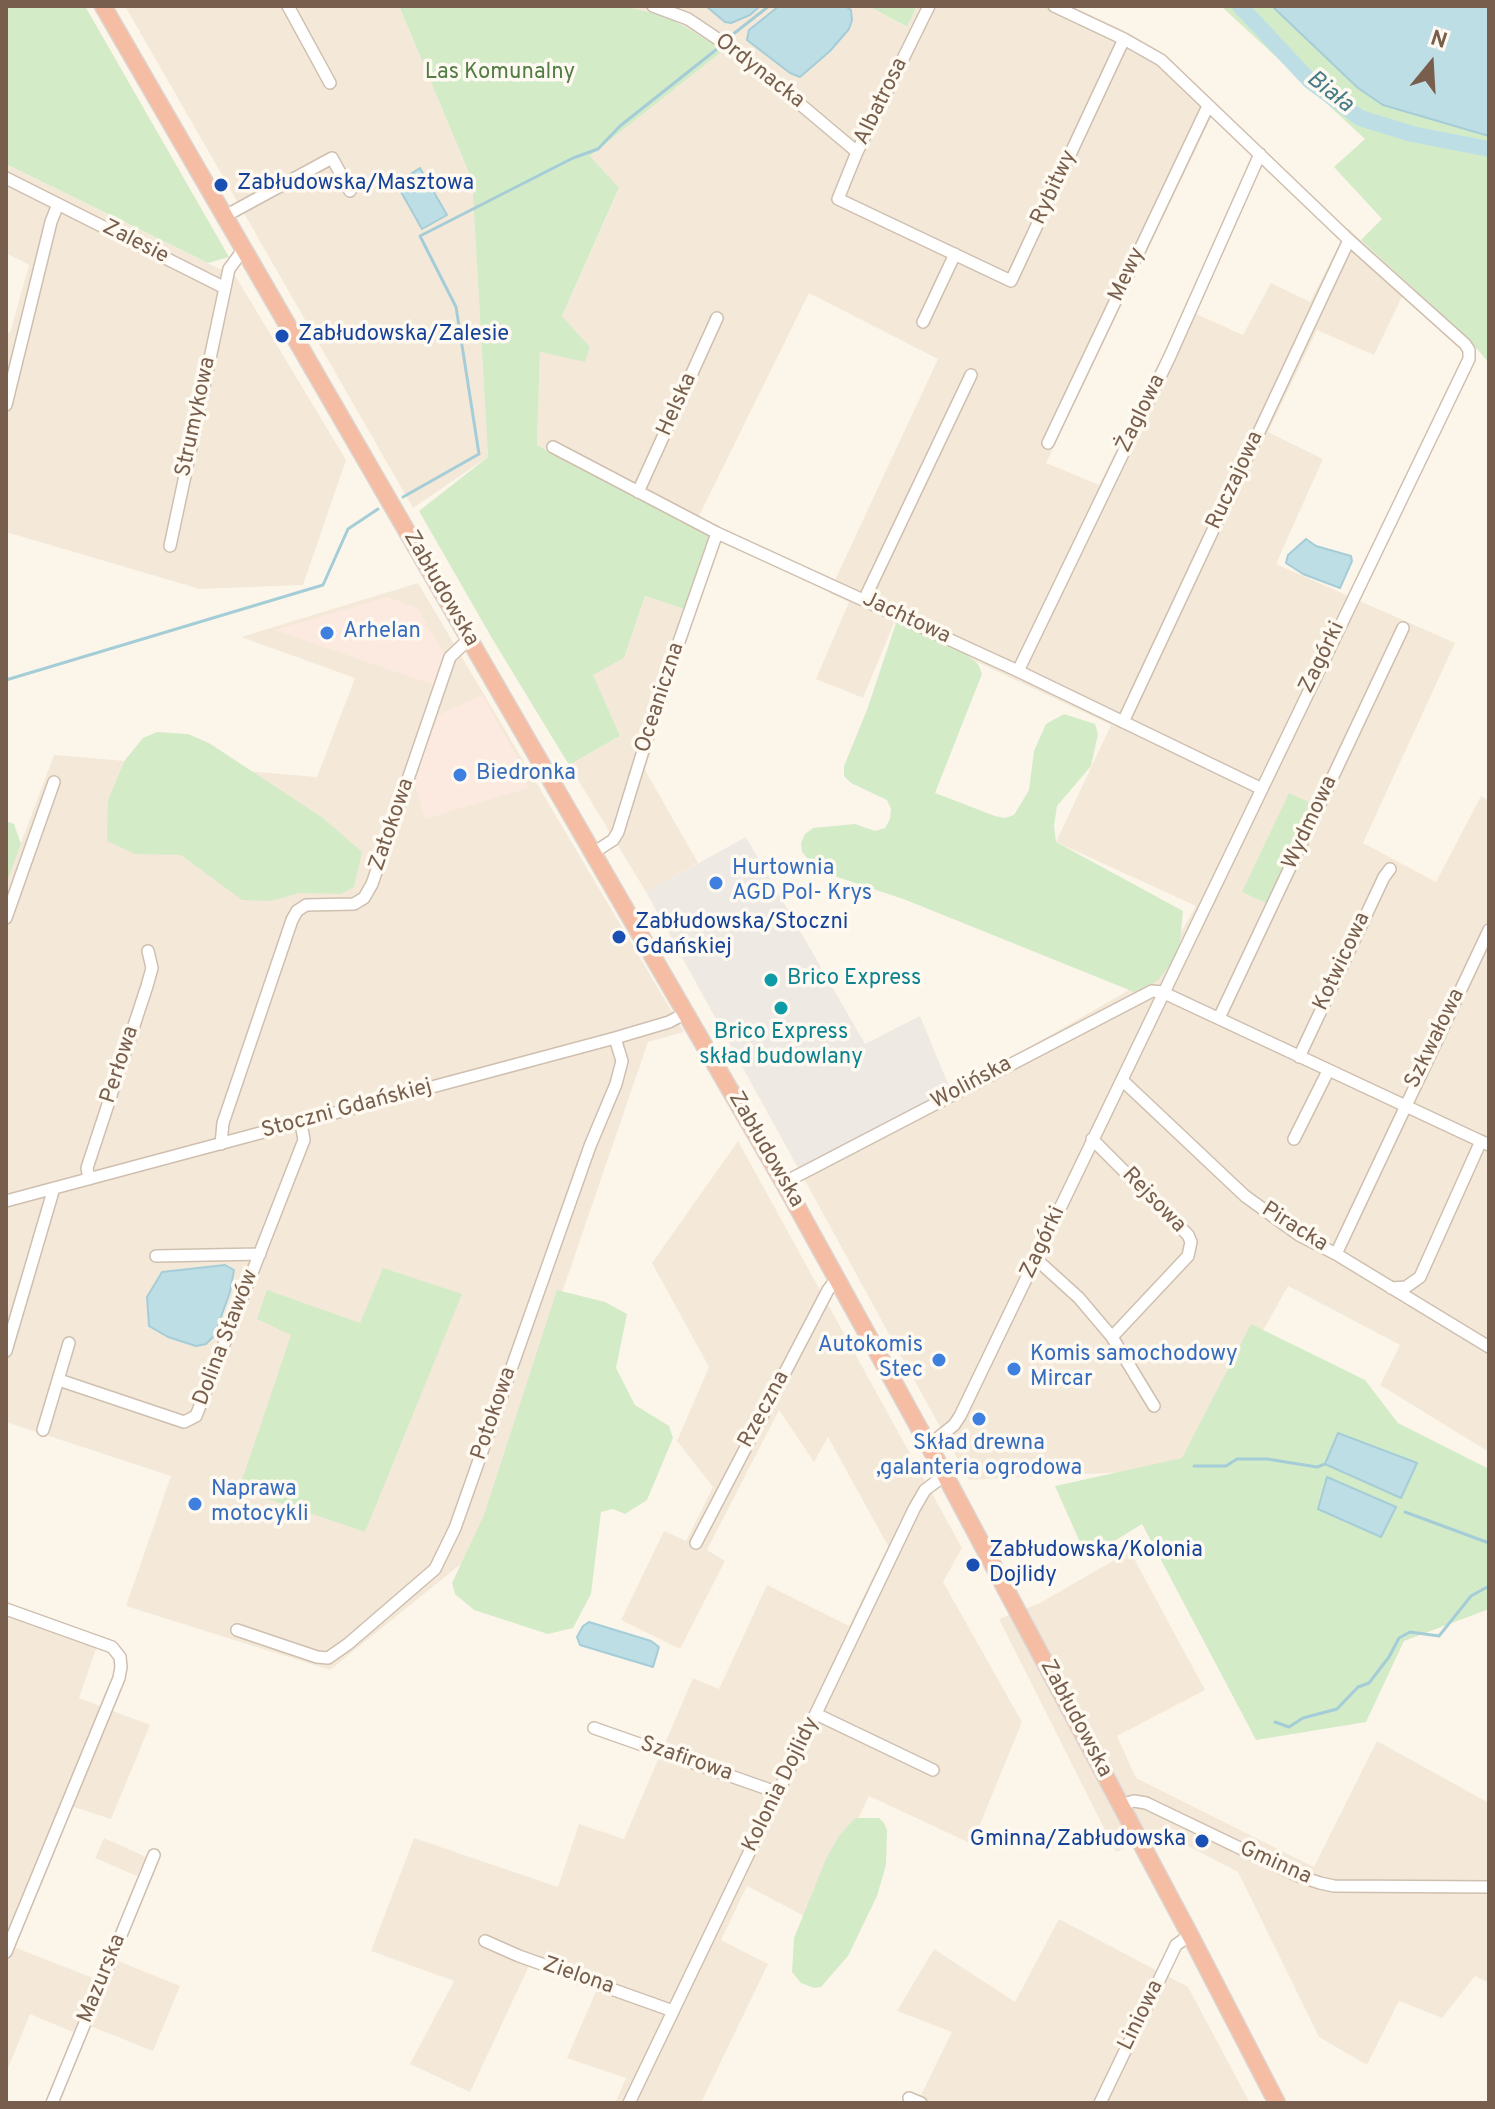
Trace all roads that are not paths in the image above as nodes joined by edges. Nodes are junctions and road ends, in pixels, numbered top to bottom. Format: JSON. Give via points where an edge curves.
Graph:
{"nodes":[{"id":1,"x":103,"y":6,"type":"edge"},
{"id":2,"x":288,"y":6,"type":"edge"},
{"id":3,"x":653,"y":6,"type":"edge"},
{"id":4,"x":929,"y":6,"type":"edge"},
{"id":5,"x":1054,"y":6,"type":"edge"},
{"id":6,"x":1124,"y":39,"type":"junction"},
{"id":7,"x":330,"y":83,"type":"dead end"},
{"id":8,"x":1208,"y":106,"type":"junction"},
{"id":9,"x":857,"y":152,"type":"junction"},
{"id":10,"x":1260,"y":154,"type":"junction"},
{"id":11,"x":6,"y":178,"type":"edge"},
{"id":12,"x":350,"y":191,"type":"dead end"},
{"id":13,"x":838,"y":199,"type":"joint"},
{"id":14,"x":58,"y":204,"type":"junction"},
{"id":15,"x":225,"y":216,"type":"junction"},
{"id":16,"x":1349,"y":240,"type":"junction"},
{"id":17,"x":243,"y":250,"type":"junction"},
{"id":18,"x":955,"y":254,"type":"junction"},
{"id":19,"x":225,"y":288,"type":"junction"},
{"id":20,"x":717,"y":318,"type":"dead end"},
{"id":21,"x":923,"y":322,"type":"dead end"},
{"id":22,"x":971,"y":375,"type":"dead end"},
{"id":23,"x":6,"y":405,"type":"edge"},
{"id":24,"x":1048,"y":443,"type":"dead end"},
{"id":25,"x":553,"y":447,"type":"dead end"},
{"id":26,"x":638,"y":492,"type":"junction"},
{"id":27,"x":717,"y":533,"type":"junction"},
{"id":28,"x":170,"y":546,"type":"dead end"},
{"id":29,"x":864,"y":600,"type":"junction"},
{"id":30,"x":1403,"y":628,"type":"dead end"},
{"id":31,"x":469,"y":639,"type":"junction"},
{"id":32,"x":1018,"y":671,"type":"junction"},
{"id":33,"x":1123,"y":722,"type":"junction"},
{"id":34,"x":54,"y":782,"type":"dead end"},
{"id":35,"x":1260,"y":788,"type":"junction"},
{"id":36,"x":593,"y":853,"type":"junction"},
{"id":37,"x":1390,"y":869,"type":"dead end"},
{"id":38,"x":6,"y":918,"type":"edge"},
{"id":39,"x":1489,"y":930,"type":"edge"},
{"id":40,"x":148,"y":951,"type":"dead end"},
{"id":41,"x":1162,"y":992,"type":"junction"},
{"id":42,"x":686,"y":1013,"type":"junction"},
{"id":43,"x":1219,"y":1018,"type":"junction"},
{"id":44,"x":615,"y":1038,"type":"junction"},
{"id":45,"x":1299,"y":1057,"type":"junction"},
{"id":46,"x":1328,"y":1071,"type":"junction"},
{"id":47,"x":1122,"y":1080,"type":"junction"},
{"id":48,"x":1404,"y":1105,"type":"junction"},
{"id":49,"x":301,"y":1123,"type":"junction"},
{"id":50,"x":1092,"y":1139,"type":"junction"},
{"id":51,"x":1294,"y":1139,"type":"dead end"},
{"id":52,"x":1485,"y":1143,"type":"edge"},
{"id":53,"x":221,"y":1144,"type":"junction"},
{"id":54,"x":89,"y":1179,"type":"junction"},
{"id":55,"x":785,"y":1185,"type":"junction"},
{"id":56,"x":54,"y":1188,"type":"junction"},
{"id":57,"x":6,"y":1201,"type":"edge"},
{"id":58,"x":260,"y":1254,"type":"junction"},
{"id":59,"x":1336,"y":1254,"type":"junction"},
{"id":60,"x":156,"y":1256,"type":"dead end"},
{"id":61,"x":1036,"y":1259,"type":"junction"},
{"id":62,"x":837,"y":1278,"type":"junction"},
{"id":63,"x":1391,"y":1288,"type":"junction"},
{"id":64,"x":1112,"y":1337,"type":"junction"},
{"id":65,"x":69,"y":1343,"type":"dead end"},
{"id":66,"x":1489,"y":1347,"type":"edge"},
{"id":67,"x":6,"y":1351,"type":"edge"},
{"id":68,"x":59,"y":1380,"type":"junction"},
{"id":69,"x":1154,"y":1406,"type":"dead end"},
{"id":70,"x":43,"y":1430,"type":"dead end"},
{"id":71,"x":928,"y":1446,"type":"junction"},
{"id":72,"x":945,"y":1475,"type":"junction"},
{"id":73,"x":696,"y":1543,"type":"dead end"},
{"id":74,"x":6,"y":1609,"type":"edge"},
{"id":75,"x":237,"y":1630,"type":"dead end"},
{"id":76,"x":816,"y":1714,"type":"junction"},
{"id":77,"x":594,"y":1728,"type":"dead end"},
{"id":78,"x":933,"y":1770,"type":"dead end"},
{"id":79,"x":779,"y":1793,"type":"junction"},
{"id":80,"x":1120,"y":1805,"type":"junction"},
{"id":81,"x":154,"y":1855,"type":"dead end"},
{"id":82,"x":1489,"y":1887,"type":"edge"},
{"id":83,"x":1190,"y":1935,"type":"junction"},
{"id":84,"x":485,"y":1941,"type":"dead end"},
{"id":85,"x":6,"y":1952,"type":"edge"},
{"id":86,"x":673,"y":2011,"type":"junction"},
{"id":87,"x":52,"y":2103,"type":"edge"},
{"id":88,"x":629,"y":2103,"type":"edge"},
{"id":89,"x":1100,"y":2103,"type":"edge"},
{"id":90,"x":1277,"y":2103,"type":"edge"}],
"edges":[{"from":1,"to":15,"type":"highway","name":"Zabłudowska"},
{"from":2,"to":7,"type":"street"},
{"from":3,"to":9,"type":"street","name":"Ordynacka","via":[[688,19],[743,56]]},
{"from":4,"to":9,"type":"street","name":"Albatrosa"},
{"from":5,"to":6,"type":"street","name":"Zagórki"},
{"from":6,"to":8,"type":"street","name":"Zagórki","via":[[1161,60]]},
{"from":6,"to":18,"type":"street","name":"Rybitwy","via":[[1011,281]]},
{"from":8,"to":10,"type":"street","name":"Zagórki"},
{"from":8,"to":24,"type":"street","name":"Mewy"},
{"from":9,"to":13,"type":"street","name":"Albatrosa"},
{"from":10,"to":16,"type":"street","name":"Zagórki"},
{"from":10,"to":32,"type":"street","name":"Żaglowa","via":[[1170,356]]},
{"from":11,"to":14,"type":"street","name":"Zalesie"},
{"from":12,"to":15,"type":"street","via":[[332,158]]},
{"from":13,"to":18,"type":"street","name":"Rybitwy"},
{"from":14,"to":19,"type":"street","name":"Zalesie"},
{"from":14,"to":23,"type":"street"},
{"from":15,"to":17,"type":"highway","name":"Zabłudowska"},
{"from":16,"to":33,"type":"street","name":"Ruczajowa"},
{"from":16,"to":35,"type":"street","name":"Zagórki","via":[[1465,344],[1469,359]]},
{"from":17,"to":19,"type":"street","via":[[229,269]]},
{"from":17,"to":31,"type":"highway","name":"Zabłudowska"},
{"from":18,"to":21,"type":"street"},
{"from":19,"to":28,"type":"street","name":"Strumykowa"},
{"from":20,"to":26,"type":"street","name":"Helska"},
{"from":22,"to":29,"type":"street"},
{"from":25,"to":26,"type":"street","name":"Jachtowa"},
{"from":26,"to":27,"type":"street","name":"Jachtowa"},
{"from":27,"to":29,"type":"street","name":"Jachtowa"},
{"from":27,"to":36,"type":"street","name":"Oceaniczna","via":[[618,832]]},
{"from":29,"to":32,"type":"street","name":"Jachtowa"},
{"from":30,"to":43,"type":"street","name":"Wydmowa"},
{"from":31,"to":36,"type":"highway","name":"Zabłudowska"},
{"from":31,"to":53,"type":"street","name":"Zatokowa","via":[[450,657],[364,898],[354,904],[306,905],[292,920],[223,1123]]},
{"from":32,"to":33,"type":"street","name":"Jachtowa"},
{"from":33,"to":35,"type":"street","name":"Jachtowa"},
{"from":34,"to":38,"type":"street"},
{"from":35,"to":41,"type":"street","name":"Zagórki"},
{"from":36,"to":42,"type":"highway","name":"Zabłudowska"},
{"from":37,"to":45,"type":"street","name":"Kotwicowa"},
{"from":39,"to":48,"type":"street","name":"Szkwałowa"},
{"from":40,"to":54,"type":"street","name":"Perłowa","via":[[152,968],[87,1168]]},
{"from":41,"to":43,"type":"street"},
{"from":41,"to":47,"type":"street","name":"Zagórki"},
{"from":41,"to":55,"type":"street","name":"Wolińska","via":[[1152,991],[1125,1004]]},
{"from":42,"to":44,"type":"street","name":"Stoczni Gdańskiej"},
{"from":42,"to":55,"type":"highway","name":"Zabłudowska"},
{"from":43,"to":45,"type":"street"},
{"from":44,"to":49,"type":"street","name":"Stoczni Gdańskiej"},
{"from":44,"to":75,"type":"street","name":"Potokowa","via":[[622,1061],[616,1084],[455,1528],[435,1569],[328,1658]]},
{"from":45,"to":46,"type":"street"},
{"from":46,"to":48,"type":"street"},
{"from":46,"to":51,"type":"street"},
{"from":47,"to":50,"type":"street","name":"Zagórki"},
{"from":47,"to":59,"type":"street","name":"Piracka","via":[[1245,1196]]},
{"from":48,"to":52,"type":"street"},
{"from":48,"to":59,"type":"street","name":"Szkwałowa"},
{"from":49,"to":53,"type":"street","name":"Stoczni Gdańskiej"},
{"from":49,"to":58,"type":"street","name":"Dolina Stawów","via":[[304,1140]]},
{"from":50,"to":61,"type":"street","name":"Zagórki"},
{"from":50,"to":64,"type":"street","name":"Rejsowa","via":[[1191,1242],[1188,1256]]},
{"from":52,"to":63,"type":"street","via":[[1420,1277],[1406,1287]]},
{"from":53,"to":54,"type":"street","name":"Stoczni Gdańskiej"},
{"from":54,"to":56,"type":"street","name":"Stoczni Gdańskiej"},
{"from":55,"to":62,"type":"highway","name":"Zabłudowska"},
{"from":56,"to":57,"type":"street","name":"Stoczni Gdańskiej"},
{"from":56,"to":67,"type":"street"},
{"from":58,"to":60,"type":"street"},
{"from":58,"to":68,"type":"street","name":"Dolina Stawów","via":[[191,1421]]},
{"from":59,"to":63,"type":"street","name":"Piracka"},
{"from":61,"to":64,"type":"street"},
{"from":61,"to":71,"type":"street","name":"Zagórki","via":[[960,1416]]},
{"from":62,"to":71,"type":"highway","name":"Zabłudowska"},
{"from":62,"to":73,"type":"street","name":"Rzeczna"},
{"from":63,"to":66,"type":"street","name":"Piracka"},
{"from":64,"to":69,"type":"street"},
{"from":65,"to":68,"type":"street"},
{"from":68,"to":70,"type":"street"},
{"from":71,"to":72,"type":"highway","name":"Zabłudowska"},
{"from":72,"to":76,"type":"street","name":"Kolonia Dojlidy","via":[[925,1490],[914,1509]]},
{"from":72,"to":80,"type":"highway","name":"Zabłudowska"},
{"from":74,"to":85,"type":"street","via":[[112,1647],[121,1667]]},
{"from":76,"to":78,"type":"street"},
{"from":76,"to":79,"type":"street","name":"Kolonia Dojlidy"},
{"from":77,"to":79,"type":"street","name":"Szafirowa"},
{"from":79,"to":86,"type":"street","name":"Kolonia Dojlidy"},
{"from":80,"to":82,"type":"street","name":"Gminna","via":[[1146,1803],[1320,1883]]},
{"from":80,"to":83,"type":"highway","name":"Zabłudowska"},
{"from":81,"to":87,"type":"street","name":"Mazurska"},
{"from":83,"to":89,"type":"street","name":"Liniowa","via":[[1176,1945]]},
{"from":83,"to":90,"type":"highway","name":"Zabłudowska"},
{"from":84,"to":86,"type":"street","name":"Zielona"},
{"from":86,"to":88,"type":"street","name":"Kolonia Dojlidy"}]}
